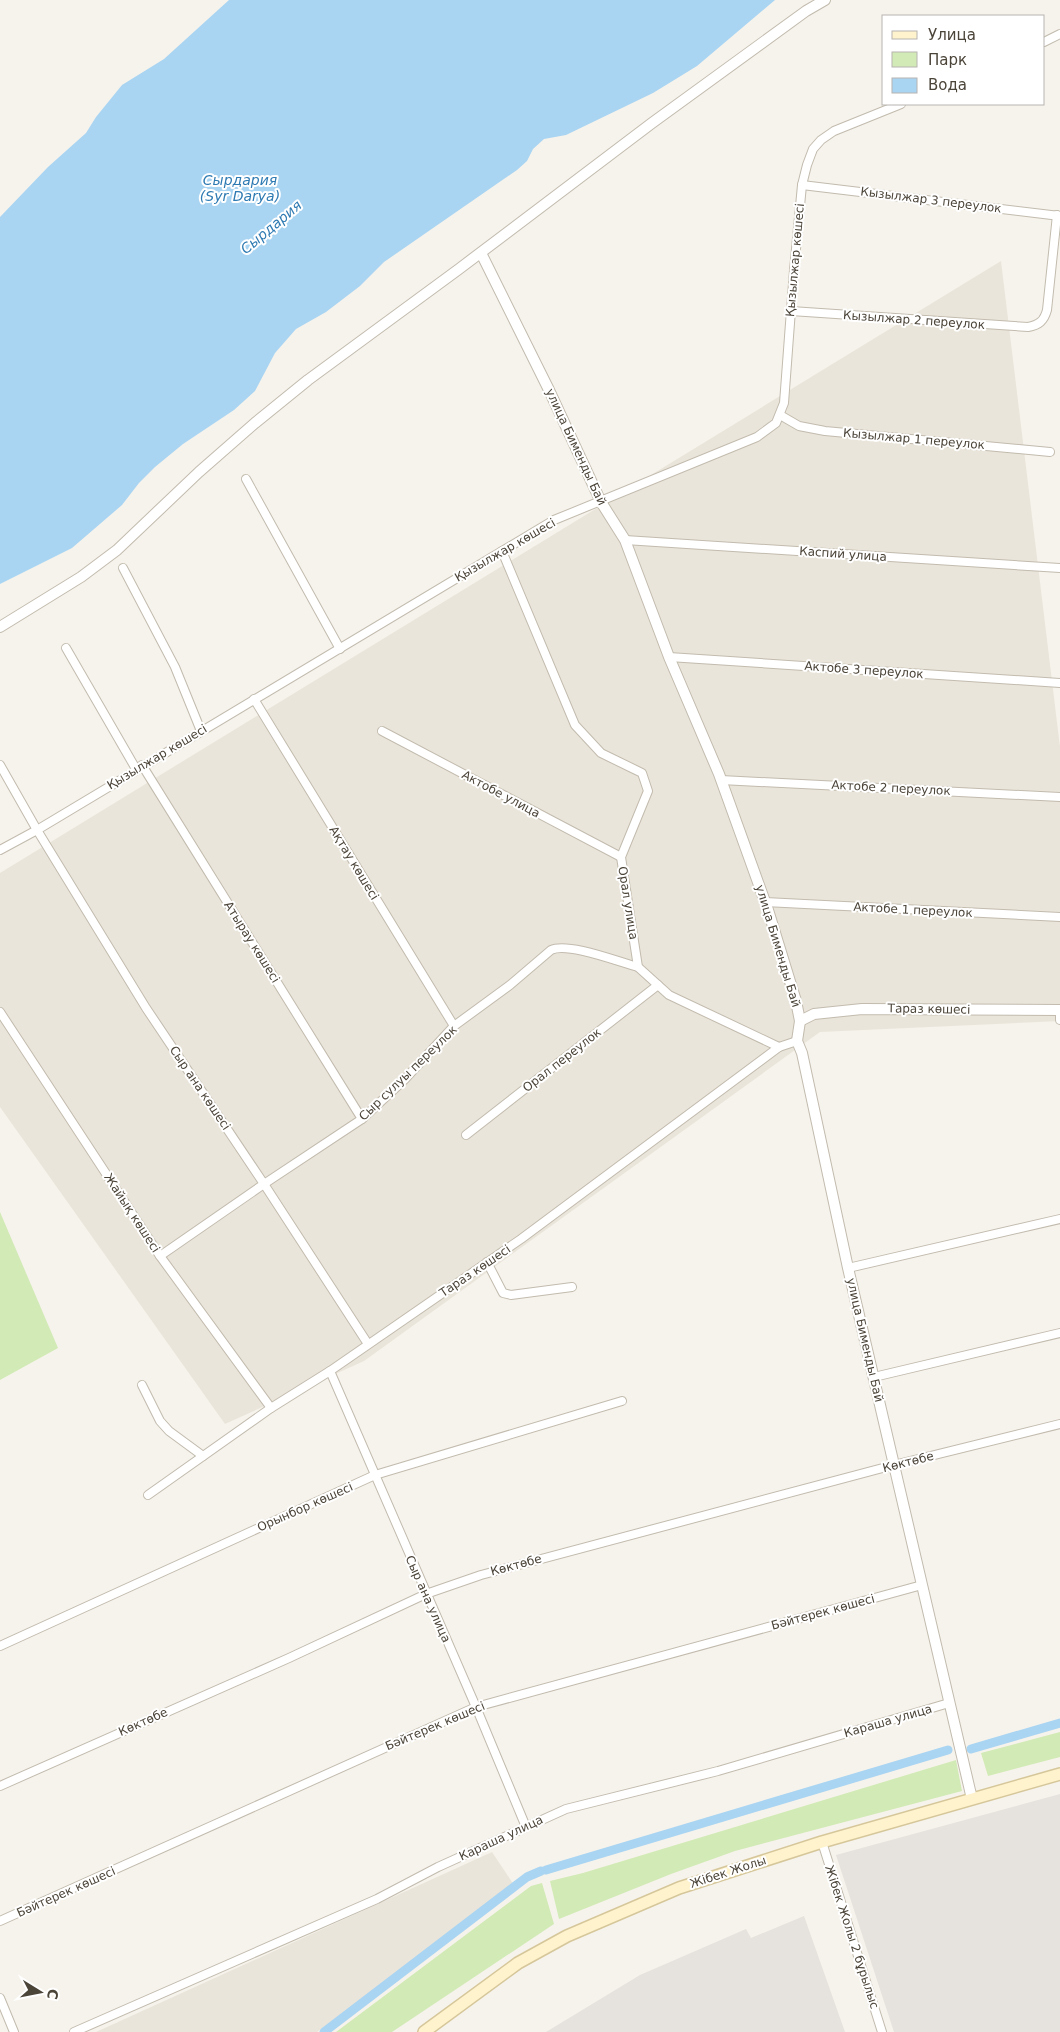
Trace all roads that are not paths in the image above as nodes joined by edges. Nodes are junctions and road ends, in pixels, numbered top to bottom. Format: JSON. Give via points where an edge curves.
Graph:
{"nodes":[{"id":1,"x":825,"y":0,"type":"edge"},
{"id":2,"x":1060,"y":34,"type":"edge"},
{"id":3,"x":1045,"y":42,"type":"edge"},
{"id":4,"x":898,"y":105,"type":"edge"},
{"id":5,"x":802,"y":185,"type":"junction"},
{"id":6,"x":1059,"y":216,"type":"edge"},
{"id":7,"x":481,"y":252,"type":"junction"},
{"id":8,"x":791,"y":311,"type":"junction"},
{"id":9,"x":780,"y":415,"type":"junction"},
{"id":10,"x":1050,"y":452,"type":"dead end"},
{"id":11,"x":246,"y":479,"type":"dead end"},
{"id":12,"x":601,"y":502,"type":"junction"},
{"id":13,"x":625,"y":540,"type":"junction"},
{"id":14,"x":502,"y":551,"type":"junction"},
{"id":15,"x":123,"y":568,"type":"dead end"},
{"id":16,"x":1060,"y":568,"type":"edge"},
{"id":17,"x":0,"y":627,"type":"edge"},
{"id":18,"x":66,"y":648,"type":"dead end"},
{"id":19,"x":340,"y":650,"type":"junction"},
{"id":20,"x":669,"y":656,"type":"junction"},
{"id":21,"x":1060,"y":682,"type":"edge"},
{"id":22,"x":254,"y":699,"type":"junction"},
{"id":23,"x":201,"y":731,"type":"junction"},
{"id":24,"x":382,"y":731,"type":"dead end"},
{"id":25,"x":0,"y":765,"type":"edge"},
{"id":26,"x":139,"y":767,"type":"junction"},
{"id":27,"x":721,"y":780,"type":"junction"},
{"id":28,"x":1060,"y":797,"type":"edge"},
{"id":29,"x":37,"y":830,"type":"junction"},
{"id":30,"x":0,"y":850,"type":"edge"},
{"id":31,"x":621,"y":856,"type":"junction"},
{"id":32,"x":766,"y":902,"type":"junction"},
{"id":33,"x":1060,"y":917,"type":"edge"},
{"id":34,"x":638,"y":967,"type":"junction"},
{"id":35,"x":658,"y":985,"type":"junction"},
{"id":36,"x":1060,"y":1010,"type":"edge"},
{"id":37,"x":0,"y":1012,"type":"edge"},
{"id":38,"x":1060,"y":1020,"type":"edge"},
{"id":39,"x":800,"y":1021,"type":"junction"},
{"id":40,"x":454,"y":1026,"type":"junction"},
{"id":41,"x":797,"y":1041,"type":"junction"},
{"id":42,"x":779,"y":1047,"type":"junction"},
{"id":43,"x":362,"y":1119,"type":"junction"},
{"id":44,"x":466,"y":1135,"type":"dead end"},
{"id":45,"x":264,"y":1184,"type":"junction"},
{"id":46,"x":1060,"y":1219,"type":"edge"},
{"id":47,"x":160,"y":1256,"type":"junction"},
{"id":48,"x":487,"y":1262,"type":"junction"},
{"id":49,"x":848,"y":1268,"type":"junction"},
{"id":50,"x":572,"y":1287,"type":"dead end"},
{"id":51,"x":1060,"y":1333,"type":"edge"},
{"id":52,"x":368,"y":1344,"type":"junction"},
{"id":53,"x":330,"y":1371,"type":"junction"},
{"id":54,"x":874,"y":1377,"type":"junction"},
{"id":55,"x":142,"y":1385,"type":"dead end"},
{"id":56,"x":622,"y":1400,"type":"dead end"},
{"id":57,"x":272,"y":1408,"type":"junction"},
{"id":58,"x":1060,"y":1424,"type":"edge"},
{"id":59,"x":203,"y":1456,"type":"junction"},
{"id":60,"x":894,"y":1465,"type":"junction"},
{"id":61,"x":375,"y":1475,"type":"junction"},
{"id":62,"x":148,"y":1495,"type":"dead end"},
{"id":63,"x":922,"y":1585,"type":"junction"},
{"id":64,"x":426,"y":1594,"type":"junction"},
{"id":65,"x":0,"y":1646,"type":"edge"},
{"id":66,"x":950,"y":1703,"type":"junction"},
{"id":67,"x":476,"y":1707,"type":"junction"},
{"id":68,"x":1060,"y":1774,"type":"edge"},
{"id":69,"x":0,"y":1786,"type":"edge"},
{"id":70,"x":972,"y":1799,"type":"junction"},
{"id":71,"x":526,"y":1827,"type":"junction"},
{"id":72,"x":822,"y":1842,"type":"junction"},
{"id":73,"x":0,"y":1921,"type":"edge"},
{"id":74,"x":0,"y":1998,"type":"edge"},
{"id":75,"x":14,"y":2032,"type":"edge"},
{"id":76,"x":74,"y":2032,"type":"edge"},
{"id":77,"x":424,"y":2032,"type":"edge"},
{"id":78,"x":882,"y":2032,"type":"edge"}],
"edges":[{"from":1,"to":7,"type":"street","via":[[652,123]]},
{"from":2,"to":3,"type":"street"},
{"from":4,"to":5,"type":"street","name":"Қызылжар көшесі","via":[[834,131],[821,140],[813,149]]},
{"from":5,"to":6,"type":"street","name":"Кызылжар 3 переулок"},
{"from":5,"to":8,"type":"street","name":"Қызылжар көшесі"},
{"from":6,"to":8,"type":"street","name":"Кызылжар 2 переулок","via":[[1047,310],[1038,326]]},
{"from":7,"to":12,"type":"street","name":"улица Бименды Бай"},
{"from":7,"to":17,"type":"street","via":[[255,423],[117,550],[81,577]]},
{"from":8,"to":9,"type":"street","name":"Қызылжар көшесі","via":[[784,403]]},
{"from":9,"to":10,"type":"street","name":"Кызылжар 1 переулок","via":[[799,426],[825,431]]},
{"from":9,"to":12,"type":"street","name":"Қызылжар көшесі","via":[[776,423],[757,437]]},
{"from":11,"to":19,"type":"street"},
{"from":12,"to":13,"type":"street","name":"улица Бименды Бай"},
{"from":12,"to":14,"type":"street","name":"Қызылжар көшесі","via":[[554,520]]},
{"from":13,"to":16,"type":"street","name":"Каспий улица"},
{"from":13,"to":20,"type":"street","name":"улица Бименды Бай"},
{"from":14,"to":19,"type":"street","name":"Қызылжар көшесі"},
{"from":14,"to":31,"type":"street","name":"Орал улица","via":[[576,724],[601,753],[642,773],[648,791]]},
{"from":15,"to":23,"type":"street","via":[[174,668]]},
{"from":18,"to":26,"type":"street","name":"Атырау көшесі"},
{"from":19,"to":22,"type":"street","name":"Қызылжар көшесі"},
{"from":20,"to":21,"type":"street","name":"Актобе 3 переулок"},
{"from":20,"to":27,"type":"street","name":"улица Бименды Бай"},
{"from":22,"to":23,"type":"street","name":"Қызылжар көшесі"},
{"from":22,"to":40,"type":"street","name":"Ақтау көшесі"},
{"from":23,"to":26,"type":"street","name":"Қызылжар көшесі"},
{"from":24,"to":31,"type":"street","name":"Актобе улица"},
{"from":25,"to":29,"type":"street","name":"Сыр ана көшесі"},
{"from":26,"to":29,"type":"street","name":"Қызылжар көшесі"},
{"from":26,"to":43,"type":"street","name":"Атырау көшесі"},
{"from":27,"to":28,"type":"street","name":"Актобе 2 переулок"},
{"from":27,"to":32,"type":"street","name":"улица Бименды Бай"},
{"from":29,"to":30,"type":"street","name":"Қызылжар көшесі"},
{"from":29,"to":45,"type":"street","name":"Сыр ана көшесі","via":[[146,1008]]},
{"from":31,"to":34,"type":"street","name":"Орал улица"},
{"from":32,"to":33,"type":"street","name":"Актобе 1 переулок"},
{"from":32,"to":39,"type":"street","name":"улица Бименды Бай"},
{"from":34,"to":35,"type":"street"},
{"from":34,"to":40,"type":"street","name":"Сыр сулуы переулок","via":[[573,948],[557,947]]},
{"from":35,"to":42,"type":"street","via":[[669,995]]},
{"from":35,"to":44,"type":"street","name":"Орал переулок"},
{"from":36,"to":38,"type":"street"},
{"from":36,"to":39,"type":"street","name":"Тараз көшесі","via":[[862,1008],[814,1014]]},
{"from":37,"to":47,"type":"street","name":"Жайық көшесі"},
{"from":39,"to":41,"type":"street","name":"улица Бименды Бай"},
{"from":40,"to":43,"type":"street","name":"Сыр сулуы переулок"},
{"from":41,"to":42,"type":"street","name":"Тараз көшесі"},
{"from":41,"to":49,"type":"street","name":"улица Бименды Бай"},
{"from":42,"to":48,"type":"street","name":"Тараз көшесі"},
{"from":43,"to":45,"type":"street","name":"Сыр сулуы переулок"},
{"from":45,"to":47,"type":"street","name":"Сыр сулуы переулок"},
{"from":45,"to":52,"type":"street","name":"Сыр ана көшесі"},
{"from":46,"to":49,"type":"street"},
{"from":47,"to":57,"type":"street","name":"Жайық көшесі"},
{"from":48,"to":50,"type":"street","via":[[503,1293],[511,1295]]},
{"from":48,"to":52,"type":"street","name":"Тараз көшесі"},
{"from":49,"to":54,"type":"street","name":"улица Бименды Бай"},
{"from":51,"to":54,"type":"street"},
{"from":52,"to":53,"type":"street","name":"Тараз көшесі"},
{"from":53,"to":57,"type":"street","name":"Тараз көшесі"},
{"from":53,"to":61,"type":"street","name":"Сыр ана улица"},
{"from":54,"to":60,"type":"street","name":"улица Бименды Бай"},
{"from":55,"to":59,"type":"street","via":[[160,1421]]},
{"from":56,"to":61,"type":"street","name":"Орынбор көшесі"},
{"from":57,"to":59,"type":"street","name":"Тараз көшесі"},
{"from":58,"to":60,"type":"street","name":"Көктөбе"},
{"from":59,"to":62,"type":"street","name":"Тараз көшесі"},
{"from":60,"to":63,"type":"street","name":"улица Бименды Бай"},
{"from":60,"to":64,"type":"street","name":"Көктөбе","via":[[481,1575]]},
{"from":61,"to":64,"type":"street","name":"Сыр ана улица"},
{"from":61,"to":65,"type":"street","name":"Орынбор көшесі"},
{"from":63,"to":66,"type":"street","name":"улица Бименды Бай"},
{"from":63,"to":67,"type":"street","name":"Бәйтерек көшесі"},
{"from":64,"to":67,"type":"street","name":"Сыр ана улица"},
{"from":64,"to":69,"type":"street","name":"Көктөбе"},
{"from":66,"to":70,"type":"street","name":"улица Бименды Бай"},
{"from":66,"to":71,"type":"street","name":"Караша улица","via":[[718,1771],[566,1809]]},
{"from":67,"to":71,"type":"street","name":"Сыр ана улица"},
{"from":67,"to":73,"type":"street","name":"Бәйтерек көшесі"},
{"from":68,"to":70,"type":"main road","name":"Жібек Жолы"},
{"from":70,"to":72,"type":"main road","name":"Жібек Жолы"},
{"from":71,"to":76,"type":"street","name":"Караша улица","via":[[377,1899]]},
{"from":72,"to":77,"type":"main road","name":"Жібек Жолы","via":[[679,1888],[567,1936],[518,1963]]},
{"from":72,"to":78,"type":"street","name":"Жібек Жолы 2 бұрылыс"},
{"from":74,"to":75,"type":"street"}]}
